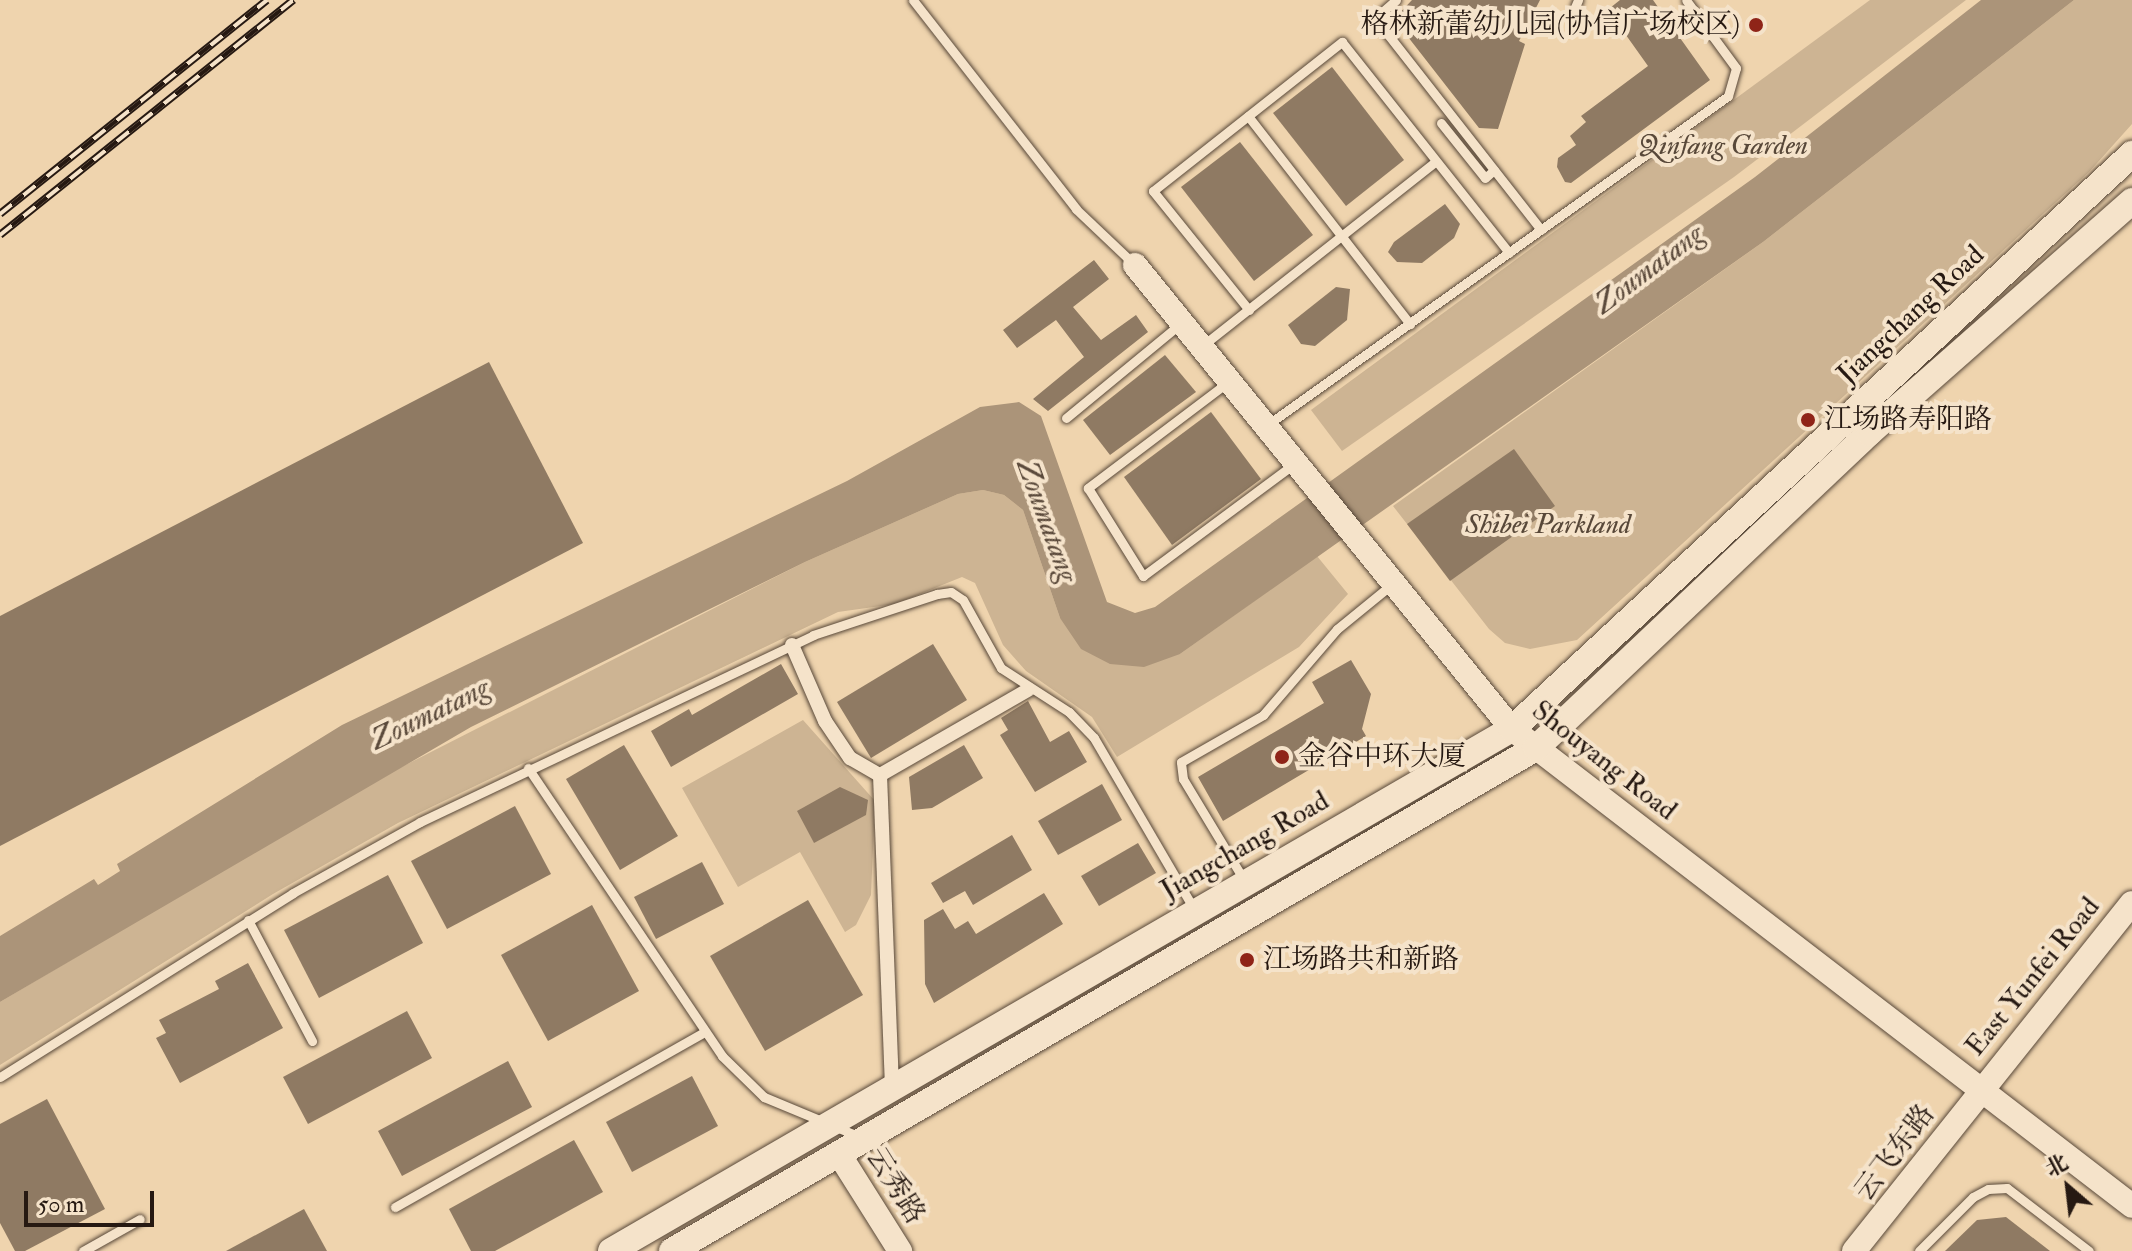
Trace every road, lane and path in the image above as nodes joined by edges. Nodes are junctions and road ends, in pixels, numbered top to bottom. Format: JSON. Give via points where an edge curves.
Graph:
{"nodes":[{"id":1,"x":913,"y":0,"type":"edge"},
{"id":2,"x":1396,"y":0,"type":"edge"},
{"id":3,"x":1686,"y":0,"type":"edge"},
{"id":4,"x":1248,"y":116,"type":"junction"},
{"id":5,"x":1441,"y":123,"type":"dead end"},
{"id":6,"x":2132,"y":154,"type":"edge"},
{"id":7,"x":1436,"y":161,"type":"junction"},
{"id":8,"x":1494,"y":170,"type":"junction"},
{"id":9,"x":2132,"y":201,"type":"edge"},
{"id":10,"x":1541,"y":230,"type":"junction"},
{"id":11,"x":1342,"y":236,"type":"junction"},
{"id":12,"x":1509,"y":253,"type":"junction"},
{"id":13,"x":1135,"y":265,"type":"joint"},
{"id":14,"x":1249,"y":310,"type":"junction"},
{"id":15,"x":1182,"y":322,"type":"junction"},
{"id":16,"x":1410,"y":324,"type":"junction"},
{"id":17,"x":1202,"y":346,"type":"junction"},
{"id":18,"x":1230,"y":380,"type":"junction"},
{"id":19,"x":1066,"y":418,"type":"dead end"},
{"id":20,"x":1267,"y":425,"type":"junction"},
{"id":21,"x":1298,"y":461,"type":"junction"},
{"id":22,"x":1394,"y":583,"type":"junction"},
{"id":23,"x":792,"y":645,"type":"junction"},
{"id":24,"x":1028,"y":690,"type":"junction"},
{"id":25,"x":1512,"y":729,"type":"junction"},
{"id":26,"x":1536,"y":748,"type":"junction"},
{"id":27,"x":528,"y":768,"type":"junction"},
{"id":28,"x":880,"y":775,"type":"junction"},
{"id":29,"x":1245,"y":882,"type":"junction"},
{"id":30,"x":2132,"y":903,"type":"edge"},
{"id":31,"x":1195,"y":911,"type":"junction"},
{"id":32,"x":248,"y":920,"type":"junction"},
{"id":33,"x":703,"y":1033,"type":"junction"},
{"id":34,"x":312,"y":1041,"type":"dead end"},
{"id":35,"x":0,"y":1077,"type":"edge"},
{"id":36,"x":892,"y":1087,"type":"junction"},
{"id":37,"x":1981,"y":1089,"type":"junction"},
{"id":38,"x":829,"y":1124,"type":"junction"},
{"id":39,"x":865,"y":1139,"type":"junction"},
{"id":40,"x":839,"y":1154,"type":"junction"},
{"id":41,"x":2132,"y":1206,"type":"edge"},
{"id":42,"x":395,"y":1207,"type":"dead end"},
{"id":43,"x":140,"y":1219,"type":"dead end"},
{"id":44,"x":83,"y":1251,"type":"edge"},
{"id":45,"x":611,"y":1251,"type":"edge"},
{"id":46,"x":672,"y":1251,"type":"edge"},
{"id":47,"x":900,"y":1251,"type":"edge"},
{"id":48,"x":1854,"y":1251,"type":"edge"},
{"id":49,"x":1919,"y":1251,"type":"edge"},
{"id":50,"x":2089,"y":1251,"type":"edge"}],
"edges":[{"from":1,"to":13,"type":"lane","via":[[1076,209]]},
{"from":2,"to":8,"type":"lane","via":[[1375,18]]},
{"from":3,"to":10,"type":"lane","via":[[1736,68],[1728,96]]},
{"from":4,"to":7,"type":"lane","via":[[1342,42]]},
{"from":4,"to":11,"type":"lane"},
{"from":4,"to":14,"type":"lane","via":[[1153,191]]},
{"from":5,"to":8,"type":"lane","via":[[1485,178]]},
{"from":6,"to":25,"type":"main road","name":"Jiangchang Road"},
{"from":7,"to":11,"type":"lane"},
{"from":7,"to":12,"type":"lane"},
{"from":8,"to":10,"type":"lane"},
{"from":9,"to":26,"type":"main road","name":"Jiangchang Road","via":[[1869,433]]},
{"from":10,"to":12,"type":"lane"},
{"from":11,"to":14,"type":"lane"},
{"from":11,"to":16,"type":"lane"},
{"from":12,"to":16,"type":"lane"},
{"from":13,"to":15,"type":"street","name":"Shouyang Road"},
{"from":14,"to":17,"type":"lane"},
{"from":15,"to":17,"type":"street","name":"Shouyang Road"},
{"from":15,"to":19,"type":"lane"},
{"from":16,"to":20,"type":"lane"},
{"from":17,"to":18,"type":"street","name":"Shouyang Road"},
{"from":18,"to":20,"type":"street","name":"Shouyang Road"},
{"from":18,"to":21,"type":"lane","via":[[1088,488],[1143,576]]},
{"from":20,"to":21,"type":"street","name":"Shouyang Road"},
{"from":21,"to":22,"type":"street","name":"Shouyang Road"},
{"from":22,"to":25,"type":"street","name":"Shouyang Road"},
{"from":22,"to":29,"type":"lane","via":[[1337,629],[1263,715],[1181,762],[1183,779]]},
{"from":23,"to":24,"type":"lane","via":[[844,623],[951,592],[963,600],[1001,668]]},
{"from":23,"to":27,"type":"lane"},
{"from":23,"to":28,"type":"street","via":[[825,721],[850,758]]},
{"from":24,"to":28,"type":"street"},
{"from":24,"to":31,"type":"lane","via":[[1069,712],[1094,738]]},
{"from":25,"to":26,"type":"street","name":"Shouyang Road"},
{"from":25,"to":29,"type":"main road","name":"Jiangchang Road"},
{"from":26,"to":37,"type":"street","name":"Shouyang Road"},
{"from":26,"to":39,"type":"main road","name":"Jiangchang Road"},
{"from":27,"to":32,"type":"lane","via":[[420,822]]},
{"from":27,"to":33,"type":"lane"},
{"from":28,"to":36,"type":"street"},
{"from":29,"to":31,"type":"main road","name":"Jiangchang Road"},
{"from":30,"to":37,"type":"street","name":"East Yunfei Road"},
{"from":31,"to":36,"type":"main road","name":"Jiangchang Road"},
{"from":32,"to":34,"type":"lane"},
{"from":32,"to":35,"type":"lane"},
{"from":33,"to":38,"type":"lane","via":[[764,1097]]},
{"from":33,"to":42,"type":"lane"},
{"from":36,"to":38,"type":"main road","name":"Jiangchang Road"},
{"from":37,"to":41,"type":"street","name":"Shouyang Road"},
{"from":37,"to":48,"type":"street","name":"云飞东路"},
{"from":38,"to":39,"type":"lane"},
{"from":38,"to":45,"type":"main road","name":"Jiangchang Road"},
{"from":39,"to":40,"type":"main road","name":"Jiangchang Road"},
{"from":40,"to":46,"type":"main road","name":"Jiangchang Road"},
{"from":40,"to":47,"type":"street","name":"云秀路"},
{"from":43,"to":44,"type":"lane"},
{"from":49,"to":50,"type":"lane","via":[[1973,1197],[2007,1188]]}]}
